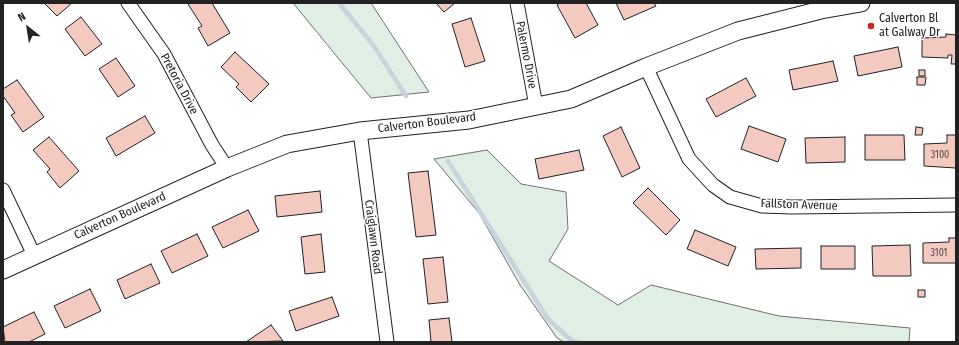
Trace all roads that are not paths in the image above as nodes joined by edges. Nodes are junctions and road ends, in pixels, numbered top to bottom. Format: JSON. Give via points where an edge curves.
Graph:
{"nodes":[{"id":1,"x":128,"y":3,"type":"edge"},
{"id":2,"x":517,"y":3,"type":"edge"},
{"id":3,"x":860,"y":3,"type":"edge"},
{"id":4,"x":820,"y":7,"type":"edge"},
{"id":5,"x":646,"y":67,"type":"junction"},
{"id":6,"x":536,"y":106,"type":"junction"},
{"id":7,"x":360,"y":131,"type":"junction"},
{"id":8,"x":227,"y":168,"type":"junction"},
{"id":9,"x":3,"y":190,"type":"edge"},
{"id":10,"x":956,"y":205,"type":"edge"},
{"id":11,"x":34,"y":255,"type":"junction"},
{"id":12,"x":3,"y":270,"type":"edge"},
{"id":13,"x":386,"y":342,"type":"edge"}],
"edges":[{"from":1,"to":8,"type":"street","name":"Pretoria Drive","via":[[164,54],[212,145]]},
{"from":2,"to":6,"type":"street","name":"Palermo Drive"},
{"from":3,"to":4,"type":"street","name":"Calverton Boulevard"},
{"from":4,"to":5,"type":"street","name":"Calverton Boulevard","via":[[738,31]]},
{"from":5,"to":6,"type":"street","name":"Calverton Boulevard","via":[[571,99]]},
{"from":5,"to":10,"type":"street","name":"Fallston Avenue","via":[[689,159],[713,185],[730,197],[762,206]]},
{"from":6,"to":7,"type":"street","name":"Calverton Boulevard","via":[[469,120]]},
{"from":7,"to":8,"type":"street","name":"Calverton Boulevard","via":[[287,144]]},
{"from":7,"to":13,"type":"street","name":"Craiglawn Road"},
{"from":8,"to":11,"type":"street","name":"Calverton Boulevard"},
{"from":9,"to":11,"type":"street"},
{"from":11,"to":12,"type":"street","name":"Calverton Boulevard"}]}
